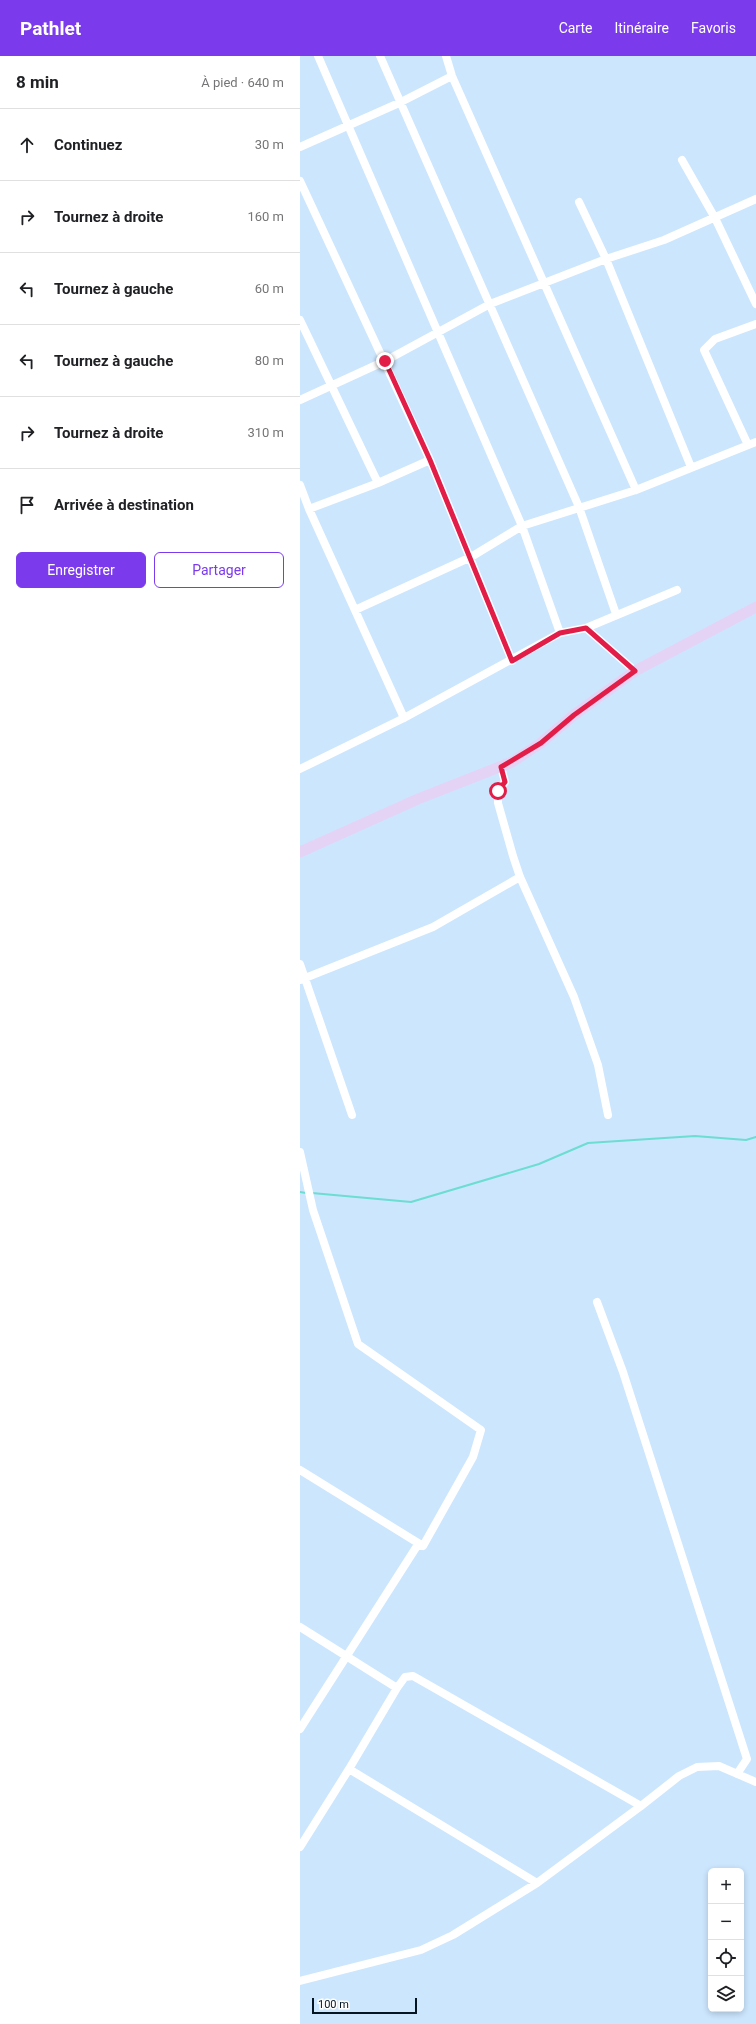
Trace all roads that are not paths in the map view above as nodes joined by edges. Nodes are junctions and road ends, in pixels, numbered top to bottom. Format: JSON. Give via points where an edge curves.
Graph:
{"nodes":[{"id":1,"x":318,"y":56,"type":"edge"},
{"id":2,"x":380,"y":56,"type":"edge"},
{"id":3,"x":446,"y":56,"type":"edge"},
{"id":4,"x":452,"y":76,"type":"junction"},
{"id":5,"x":399,"y":103,"type":"junction"},
{"id":6,"x":349,"y":124,"type":"junction"},
{"id":7,"x":300,"y":147,"type":"edge"},
{"id":8,"x":682,"y":160,"type":"dead end"},
{"id":9,"x":300,"y":181,"type":"edge"},
{"id":10,"x":756,"y":199,"type":"edge"},
{"id":11,"x":579,"y":202,"type":"dead end"},
{"id":12,"x":715,"y":218,"type":"junction"},
{"id":13,"x":606,"y":259,"type":"junction"},
{"id":14,"x":545,"y":284,"type":"junction"},
{"id":15,"x":490,"y":304,"type":"junction"},
{"id":16,"x":756,"y":304,"type":"edge"},
{"id":17,"x":300,"y":320,"type":"edge"},
{"id":18,"x":756,"y":324,"type":"edge"},
{"id":19,"x":437,"y":333,"type":"junction"},
{"id":20,"x":385,"y":361,"type":"junction"},
{"id":21,"x":331,"y":386,"type":"junction"},
{"id":22,"x":300,"y":400,"type":"edge"},
{"id":23,"x":752,"y":444,"type":"edge"},
{"id":24,"x":430,"y":460,"type":"junction"},
{"id":25,"x":692,"y":467,"type":"junction"},
{"id":26,"x":378,"y":484,"type":"junction"},
{"id":27,"x":300,"y":485,"type":"edge"},
{"id":28,"x":636,"y":490,"type":"junction"},
{"id":29,"x":579,"y":507,"type":"junction"},
{"id":30,"x":309,"y":509,"type":"junction"},
{"id":31,"x":522,"y":526,"type":"junction"},
{"id":32,"x":471,"y":557,"type":"junction"},
{"id":33,"x":677,"y":590,"type":"dead end"},
{"id":34,"x":756,"y":607,"type":"edge"},
{"id":35,"x":355,"y":610,"type":"junction"},
{"id":36,"x":616,"y":614,"type":"junction"},
{"id":37,"x":586,"y":628,"type":"junction"},
{"id":38,"x":560,"y":633,"type":"junction"},
{"id":39,"x":512,"y":661,"type":"junction"},
{"id":40,"x":635,"y":671,"type":"junction"},
{"id":41,"x":404,"y":718,"type":"junction"},
{"id":42,"x":501,"y":767,"type":"junction"},
{"id":43,"x":300,"y":769,"type":"edge"},
{"id":44,"x":300,"y":852,"type":"edge"},
{"id":45,"x":520,"y":877,"type":"junction"},
{"id":46,"x":300,"y":964,"type":"edge"},
{"id":47,"x":302,"y":980,"type":"edge"},
{"id":48,"x":352,"y":1115,"type":"dead end"},
{"id":49,"x":608,"y":1115,"type":"dead end"},
{"id":50,"x":300,"y":1152,"type":"edge"},
{"id":51,"x":597,"y":1302,"type":"dead end"},
{"id":52,"x":300,"y":1470,"type":"edge"},
{"id":53,"x":423,"y":1546,"type":"junction"},
{"id":54,"x":300,"y":1627,"type":"edge"},
{"id":55,"x":346,"y":1657,"type":"junction"},
{"id":56,"x":397,"y":1688,"type":"junction"},
{"id":57,"x":300,"y":1729,"type":"edge"},
{"id":58,"x":349,"y":1769,"type":"junction"},
{"id":59,"x":737,"y":1774,"type":"junction"},
{"id":60,"x":756,"y":1782,"type":"edge"},
{"id":61,"x":641,"y":1806,"type":"junction"},
{"id":62,"x":300,"y":1847,"type":"edge"},
{"id":63,"x":537,"y":1883,"type":"junction"},
{"id":64,"x":300,"y":1981,"type":"edge"}],
"edges":[{"from":1,"to":6,"type":"street"},
{"from":2,"to":5,"type":"street"},
{"from":3,"to":4,"type":"street"},
{"from":4,"to":5,"type":"street"},
{"from":4,"to":14,"type":"street"},
{"from":5,"to":6,"type":"street"},
{"from":5,"to":15,"type":"street"},
{"from":6,"to":7,"type":"street"},
{"from":6,"to":19,"type":"street"},
{"from":8,"to":12,"type":"street"},
{"from":9,"to":20,"type":"street"},
{"from":10,"to":12,"type":"street"},
{"from":11,"to":13,"type":"street"},
{"from":12,"to":13,"type":"street","via":[[664,240]]},
{"from":12,"to":16,"type":"street"},
{"from":13,"to":14,"type":"street"},
{"from":13,"to":25,"type":"street"},
{"from":14,"to":15,"type":"street"},
{"from":14,"to":28,"type":"street"},
{"from":15,"to":19,"type":"street"},
{"from":15,"to":29,"type":"street"},
{"from":17,"to":21,"type":"street"},
{"from":18,"to":23,"type":"street","via":[[715,339],[704,350]]},
{"from":19,"to":20,"type":"street"},
{"from":19,"to":31,"type":"street"},
{"from":20,"to":21,"type":"street"},
{"from":20,"to":24,"type":"street"},
{"from":21,"to":22,"type":"street"},
{"from":21,"to":26,"type":"street"},
{"from":23,"to":25,"type":"street"},
{"from":24,"to":26,"type":"street"},
{"from":24,"to":32,"type":"street"},
{"from":25,"to":28,"type":"street"},
{"from":26,"to":30,"type":"street"},
{"from":27,"to":30,"type":"street"},
{"from":28,"to":29,"type":"street"},
{"from":29,"to":31,"type":"street"},
{"from":29,"to":36,"type":"street"},
{"from":30,"to":35,"type":"street"},
{"from":31,"to":32,"type":"street"},
{"from":31,"to":38,"type":"street"},
{"from":32,"to":35,"type":"street"},
{"from":32,"to":39,"type":"street"},
{"from":33,"to":36,"type":"street"},
{"from":34,"to":40,"type":"street"},
{"from":35,"to":41,"type":"street"},
{"from":36,"to":37,"type":"street"},
{"from":37,"to":38,"type":"street"},
{"from":37,"to":40,"type":"street"},
{"from":38,"to":39,"type":"street"},
{"from":39,"to":41,"type":"street"},
{"from":40,"to":42,"type":"street","via":[[574,715],[541,743]]},
{"from":41,"to":43,"type":"street"},
{"from":42,"to":44,"type":"street","via":[[424,797]]},
{"from":42,"to":45,"type":"street","via":[[505,782],[498,791],[498,803]]},
{"from":45,"to":47,"type":"street","via":[[433,927]]},
{"from":45,"to":49,"type":"street","via":[[574,997],[598,1065]]},
{"from":46,"to":47,"type":"street"},
{"from":47,"to":48,"type":"street"},
{"from":50,"to":53,"type":"street","via":[[313,1210],[358,1344],[481,1430],[473,1457]]},
{"from":51,"to":59,"type":"street","via":[[623,1372],[747,1759]]},
{"from":52,"to":53,"type":"street"},
{"from":53,"to":55,"type":"street","via":[[416,1546]]},
{"from":54,"to":55,"type":"street"},
{"from":55,"to":56,"type":"street"},
{"from":55,"to":57,"type":"street"},
{"from":56,"to":58,"type":"street"},
{"from":56,"to":61,"type":"street","via":[[405,1677],[413,1676]]},
{"from":58,"to":62,"type":"street"},
{"from":58,"to":63,"type":"street"},
{"from":59,"to":60,"type":"street"},
{"from":59,"to":61,"type":"street","via":[[719,1766],[697,1766],[679,1776]]},
{"from":61,"to":63,"type":"street"},
{"from":63,"to":64,"type":"street","via":[[454,1935],[421,1950]]}]}
